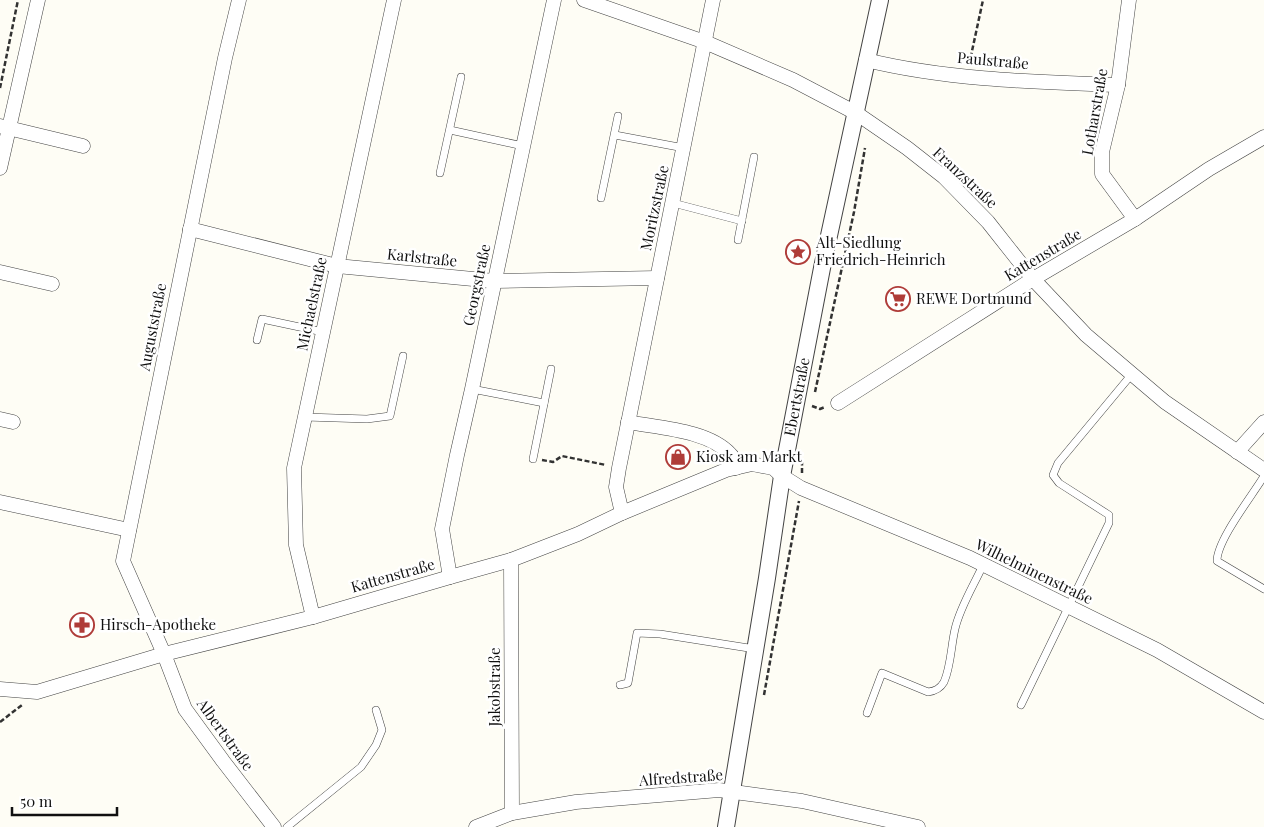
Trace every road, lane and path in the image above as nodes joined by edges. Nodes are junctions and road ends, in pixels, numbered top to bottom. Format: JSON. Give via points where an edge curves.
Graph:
{"nodes":[{"id":1,"x":18,"y":0,"type":"edge"},
{"id":2,"x":38,"y":0,"type":"edge"},
{"id":3,"x":239,"y":0,"type":"edge"},
{"id":4,"x":394,"y":0,"type":"edge"},
{"id":5,"x":554,"y":0,"type":"edge"},
{"id":6,"x":584,"y":0,"type":"edge"},
{"id":7,"x":713,"y":0,"type":"edge"},
{"id":8,"x":880,"y":0,"type":"edge"},
{"id":9,"x":983,"y":0,"type":"edge"},
{"id":10,"x":1129,"y":0,"type":"edge"},
{"id":11,"x":705,"y":42,"type":"junction"},
{"id":12,"x":866,"y":60,"type":"junction"},
{"id":13,"x":967,"y":75,"type":"junction"},
{"id":14,"x":462,"y":76,"type":"dead end"},
{"id":15,"x":1118,"y":85,"type":"junction"},
{"id":16,"x":0,"y":88,"type":"edge"},
{"id":17,"x":856,"y":113,"type":"junction"},
{"id":18,"x":618,"y":116,"type":"dead end"},
{"id":19,"x":5,"y":127,"type":"edge"},
{"id":20,"x":450,"y":130,"type":"junction"},
{"id":21,"x":614,"y":134,"type":"junction"},
{"id":22,"x":1264,"y":136,"type":"edge"},
{"id":23,"x":84,"y":146,"type":"dead end"},
{"id":24,"x":523,"y":146,"type":"junction"},
{"id":25,"x":684,"y":148,"type":"junction"},
{"id":26,"x":865,"y":148,"type":"dead end"},
{"id":27,"x":754,"y":157,"type":"dead end"},
{"id":28,"x":0,"y":168,"type":"edge"},
{"id":29,"x":440,"y":173,"type":"dead end"},
{"id":30,"x":601,"y":198,"type":"dead end"},
{"id":31,"x":673,"y":203,"type":"junction"},
{"id":32,"x":1135,"y":219,"type":"junction"},
{"id":33,"x":742,"y":221,"type":"junction"},
{"id":34,"x":190,"y":228,"type":"junction"},
{"id":35,"x":738,"y":240,"type":"dead end"},
{"id":36,"x":337,"y":266,"type":"junction"},
{"id":37,"x":0,"y":272,"type":"edge"},
{"id":38,"x":656,"y":278,"type":"junction"},
{"id":39,"x":1033,"y":279,"type":"junction"},
{"id":40,"x":494,"y":281,"type":"junction"},
{"id":41,"x":52,"y":284,"type":"dead end"},
{"id":42,"x":323,"y":332,"type":"junction"},
{"id":43,"x":256,"y":340,"type":"dead end"},
{"id":44,"x":403,"y":356,"type":"dead end"},
{"id":45,"x":551,"y":369,"type":"dead end"},
{"id":46,"x":1132,"y":374,"type":"junction"},
{"id":47,"x":472,"y":389,"type":"junction"},
{"id":48,"x":544,"y":403,"type":"junction"},
{"id":49,"x":838,"y":403,"type":"dead end"},
{"id":50,"x":812,"y":406,"type":"dead end"},
{"id":51,"x":305,"y":417,"type":"junction"},
{"id":52,"x":628,"y":422,"type":"junction"},
{"id":53,"x":1264,"y":422,"type":"edge"},
{"id":54,"x":1237,"y":452,"type":"junction"},
{"id":55,"x":533,"y":459,"type":"joint"},
{"id":56,"x":619,"y":468,"type":"junction"},
{"id":57,"x":736,"y":468,"type":"junction"},
{"id":58,"x":1264,"y":470,"type":"edge"},
{"id":59,"x":782,"y":476,"type":"junction"},
{"id":60,"x":1264,"y":476,"type":"edge"},
{"id":61,"x":802,"y":488,"type":"junction"},
{"id":62,"x":0,"y":502,"type":"edge"},
{"id":63,"x":622,"y":513,"type":"junction"},
{"id":64,"x":129,"y":530,"type":"junction"},
{"id":65,"x":512,"y":560,"type":"junction"},
{"id":66,"x":984,"y":565,"type":"junction"},
{"id":67,"x":450,"y":576,"type":"junction"},
{"id":68,"x":1264,"y":589,"type":"edge"},
{"id":69,"x":1068,"y":606,"type":"junction"},
{"id":70,"x":313,"y":617,"type":"junction"},
{"id":71,"x":756,"y":650,"type":"junction"},
{"id":72,"x":164,"y":654,"type":"junction"},
{"id":73,"x":620,"y":684,"type":"dead end"},
{"id":74,"x":0,"y":688,"type":"edge"},
{"id":75,"x":37,"y":692,"type":"junction"},
{"id":76,"x":764,"y":698,"type":"dead end"},
{"id":77,"x":1021,"y":705,"type":"dead end"},
{"id":78,"x":376,"y":710,"type":"dead end"},
{"id":79,"x":1264,"y":712,"type":"edge"},
{"id":80,"x":867,"y":713,"type":"dead end"},
{"id":81,"x":0,"y":722,"type":"edge"},
{"id":82,"x":732,"y":791,"type":"junction"},
{"id":83,"x":512,"y":813,"type":"junction"},
{"id":84,"x":274,"y":827,"type":"edge"},
{"id":85,"x":287,"y":827,"type":"edge"},
{"id":86,"x":476,"y":827,"type":"edge"},
{"id":87,"x":726,"y":827,"type":"edge"},
{"id":88,"x":918,"y":827,"type":"edge"}],
"edges":[{"from":1,"to":16,"type":"path"},
{"from":2,"to":19,"type":"street"},
{"from":3,"to":34,"type":"street","name":"Auguststraße"},
{"from":4,"to":36,"type":"street","name":"Michaelstraße"},
{"from":5,"to":24,"type":"street","name":"Georgstraße"},
{"from":6,"to":11,"type":"street","name":"Franzstraße"},
{"from":7,"to":11,"type":"street","name":"Moritzstraße"},
{"from":8,"to":12,"type":"street","name":"Ebertstraße"},
{"from":9,"to":13,"type":"path"},
{"from":10,"to":15,"type":"street","name":"Lotharstraße"},
{"from":11,"to":17,"type":"street","name":"Franzstraße","via":[[793,80]]},
{"from":11,"to":25,"type":"street","name":"Moritzstraße"},
{"from":12,"to":13,"type":"street","name":"Paulstraße"},
{"from":12,"to":17,"type":"street","name":"Ebertstraße"},
{"from":13,"to":15,"type":"street","name":"Paulstraße"},
{"from":14,"to":20,"type":"lane"},
{"from":15,"to":32,"type":"street","name":"Lotharstraße","via":[[1102,152],[1102,174]]},
{"from":17,"to":39,"type":"street","name":"Franzstraße","via":[[944,176],[988,222]]},
{"from":17,"to":59,"type":"street","name":"Ebertstraße"},
{"from":18,"to":21,"type":"lane"},
{"from":19,"to":23,"type":"street"},
{"from":19,"to":28,"type":"street"},
{"from":20,"to":24,"type":"lane"},
{"from":20,"to":29,"type":"lane"},
{"from":21,"to":25,"type":"lane"},
{"from":21,"to":30,"type":"lane"},
{"from":22,"to":32,"type":"street","name":"Kattenstraße"},
{"from":24,"to":40,"type":"street","name":"Georgstraße"},
{"from":25,"to":31,"type":"street","name":"Moritzstraße"},
{"from":26,"to":50,"type":"path"},
{"from":27,"to":33,"type":"lane"},
{"from":31,"to":33,"type":"lane"},
{"from":31,"to":38,"type":"street","name":"Moritzstraße"},
{"from":32,"to":39,"type":"street","name":"Kattenstraße"},
{"from":33,"to":35,"type":"lane"},
{"from":34,"to":36,"type":"street","name":"Karlstraße"},
{"from":34,"to":64,"type":"street","name":"Auguststraße"},
{"from":36,"to":40,"type":"street","name":"Karlstraße"},
{"from":36,"to":42,"type":"street","name":"Michaelstraße"},
{"from":37,"to":41,"type":"street"},
{"from":38,"to":40,"type":"street","name":"Karlstraße"},
{"from":38,"to":52,"type":"street","name":"Moritzstraße"},
{"from":39,"to":46,"type":"street","name":"Franzstraße","via":[[1086,335]]},
{"from":39,"to":49,"type":"street","name":"Kattenstraße"},
{"from":40,"to":47,"type":"street","name":"Georgstraße"},
{"from":42,"to":43,"type":"lane","via":[[262,319]]},
{"from":42,"to":51,"type":"street","name":"Michaelstraße"},
{"from":44,"to":51,"type":"lane","via":[[390,416],[367,419]]},
{"from":45,"to":48,"type":"lane"},
{"from":46,"to":54,"type":"street","name":"Franzstraße","via":[[1165,402]]},
{"from":46,"to":69,"type":"lane","via":[[1058,463],[1053,475],[1059,483],[1109,515],[1109,523]]},
{"from":47,"to":48,"type":"lane"},
{"from":47,"to":67,"type":"street","name":"Georgstraße","via":[[442,529]]},
{"from":48,"to":55,"type":"lane"},
{"from":51,"to":70,"type":"street","name":"Michaelstraße","via":[[294,468],[296,545]]},
{"from":52,"to":56,"type":"street","name":"Moritzstraße"},
{"from":52,"to":57,"type":"street","via":[[698,435],[720,444],[732,455]]},
{"from":53,"to":54,"type":"street"},
{"from":54,"to":58,"type":"street","name":"Franzstraße"},
{"from":55,"to":56,"type":"path","via":[[553,462],[562,456]]},
{"from":56,"to":63,"type":"street","name":"Moritzstraße","via":[[616,487]]},
{"from":57,"to":59,"type":"street","name":"Kattenstraße","via":[[752,464],[773,468]]},
{"from":57,"to":63,"type":"street","name":"Kattenstraße"},
{"from":59,"to":61,"type":"street","name":"Wilhelminenstraße"},
{"from":59,"to":71,"type":"street","name":"Ebertstraße"},
{"from":60,"to":68,"type":"lane","via":[[1225,539],[1218,562]]},
{"from":61,"to":66,"type":"street","name":"Wilhelminenstraße"},
{"from":61,"to":76,"type":"path"},
{"from":62,"to":64,"type":"street"},
{"from":63,"to":65,"type":"street","name":"Kattenstraße"},
{"from":64,"to":72,"type":"street","name":"Auguststraße","via":[[123,561]]},
{"from":65,"to":67,"type":"street","name":"Kattenstraße"},
{"from":65,"to":83,"type":"street","name":"Jakobstraße"},
{"from":66,"to":69,"type":"street","name":"Wilhelminenstraße"},
{"from":66,"to":80,"type":"lane","via":[[955,629],[944,683],[928,692],[882,673]]},
{"from":67,"to":70,"type":"street","name":"Kattenstraße"},
{"from":69,"to":77,"type":"lane"},
{"from":69,"to":79,"type":"street","name":"Wilhelminenstraße","via":[[1157,650]]},
{"from":70,"to":72,"type":"street","name":"Kattenstraße"},
{"from":71,"to":73,"type":"lane","via":[[636,633],[628,683]]},
{"from":71,"to":82,"type":"street","name":"Ebertstraße"},
{"from":72,"to":75,"type":"street","name":"Kattenstraße"},
{"from":72,"to":84,"type":"street","name":"Albertstraße","via":[[185,709]]},
{"from":74,"to":75,"type":"street","name":"Kattenstraße"},
{"from":75,"to":81,"type":"path"},
{"from":78,"to":85,"type":"lane","via":[[382,730],[361,766]]},
{"from":82,"to":83,"type":"street","name":"Alfredstraße","via":[[576,802]]},
{"from":82,"to":87,"type":"street","name":"Ebertstraße"},
{"from":82,"to":88,"type":"street","name":"Alfredstraße","via":[[802,801]]},
{"from":83,"to":86,"type":"street","name":"Alfredstraße"}]}
